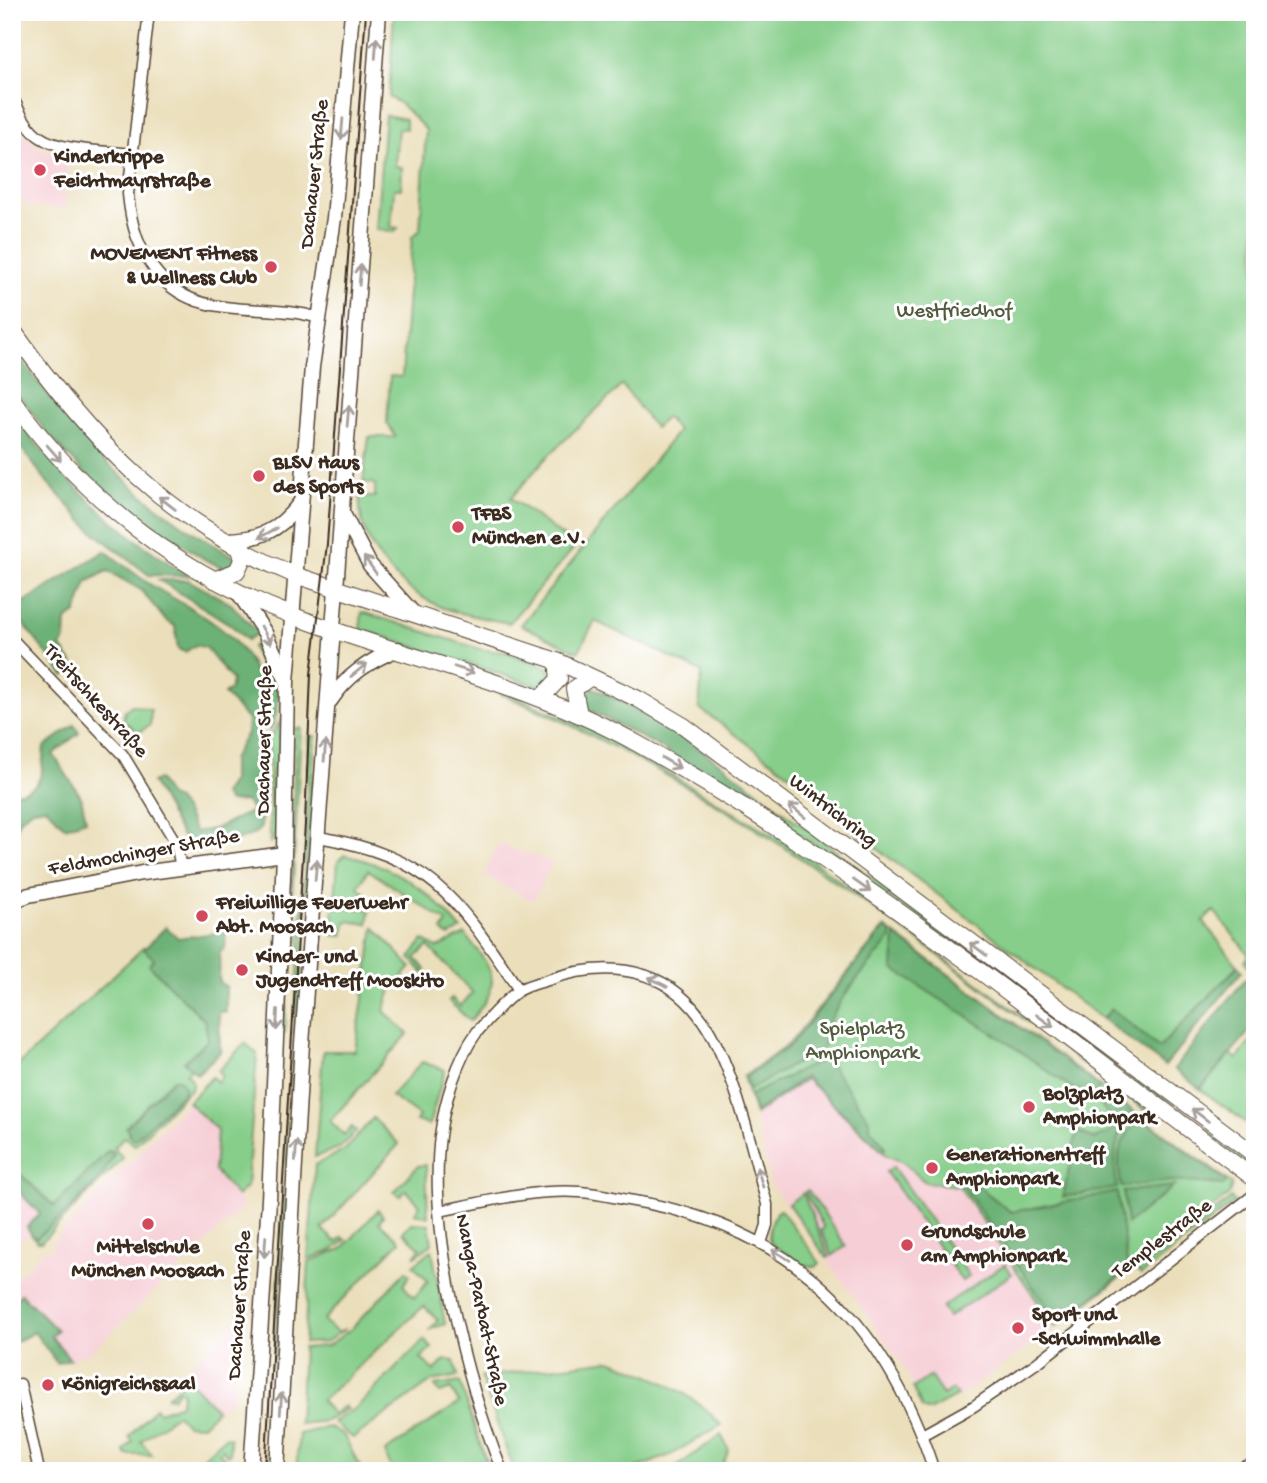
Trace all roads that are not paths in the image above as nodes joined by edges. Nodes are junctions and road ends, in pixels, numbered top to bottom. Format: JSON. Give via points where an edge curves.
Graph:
{"nodes":[{"id":1,"x":149,"y":12,"type":"edge"},
{"id":2,"x":352,"y":12,"type":"edge"},
{"id":3,"x":379,"y":12,"type":"edge"},
{"id":4,"x":12,"y":96,"type":"edge"},
{"id":5,"x":133,"y":154,"type":"junction"},
{"id":6,"x":319,"y":318,"type":"junction"},
{"id":7,"x":12,"y":328,"type":"edge"},
{"id":8,"x":12,"y":399,"type":"edge"},
{"id":9,"x":301,"y":502,"type":"junction"},
{"id":10,"x":341,"y":508,"type":"junction"},
{"id":11,"x":223,"y":540,"type":"junction"},
{"id":12,"x":239,"y":549,"type":"junction"},
{"id":13,"x":295,"y":575,"type":"junction"},
{"id":14,"x":215,"y":580,"type":"junction"},
{"id":15,"x":336,"y":589,"type":"junction"},
{"id":16,"x":238,"y":592,"type":"junction"},
{"id":17,"x":413,"y":613,"type":"junction"},
{"id":18,"x":292,"y":615,"type":"junction"},
{"id":19,"x":334,"y":629,"type":"junction"},
{"id":20,"x":12,"y":639,"type":"edge"},
{"id":21,"x":398,"y":649,"type":"junction"},
{"id":22,"x":557,"y":661,"type":"junction"},
{"id":23,"x":591,"y":677,"type":"junction"},
{"id":24,"x":287,"y":682,"type":"junction"},
{"id":25,"x":541,"y":698,"type":"junction"},
{"id":26,"x":330,"y":702,"type":"junction"},
{"id":27,"x":579,"y":714,"type":"junction"},
{"id":28,"x":319,"y":837,"type":"junction"},
{"id":29,"x":284,"y":854,"type":"junction"},
{"id":30,"x":181,"y":868,"type":"junction"},
{"id":31,"x":12,"y":901,"type":"edge"},
{"id":32,"x":519,"y":990,"type":"junction"},
{"id":33,"x":1255,"y":1155,"type":"edge"},
{"id":34,"x":1255,"y":1178,"type":"edge"},
{"id":35,"x":1255,"y":1194,"type":"edge"},
{"id":36,"x":439,"y":1211,"type":"junction"},
{"id":37,"x":761,"y":1243,"type":"junction"},
{"id":38,"x":20,"y":1384,"type":"dead end"},
{"id":39,"x":922,"y":1435,"type":"junction"},
{"id":40,"x":1255,"y":1463,"type":"edge"},
{"id":41,"x":39,"y":1471,"type":"edge"},
{"id":42,"x":251,"y":1471,"type":"edge"},
{"id":43,"x":277,"y":1471,"type":"edge"},
{"id":44,"x":502,"y":1471,"type":"edge"},
{"id":45,"x":934,"y":1471,"type":"edge"},
{"id":46,"x":1233,"y":1471,"type":"edge"}],
"edges":[{"from":1,"to":5,"type":"street"},
{"from":2,"to":6,"type":"main road","name":"Dachauer Straße","one_way":true,"via":[[334,218]]},
{"from":10,"to":3,"type":"main road","one_way":true},
{"from":4,"to":5,"type":"street","via":[[39,137]]},
{"from":5,"to":6,"type":"street","via":[[128,194],[131,222],[145,255],[167,285],[206,305]]},
{"from":6,"to":9,"type":"main road","name":"Dachauer Straße"},
{"from":11,"to":7,"type":"main road","name":"Wintrichring","one_way":true,"via":[[177,511],[111,453],[66,404]]},
{"from":8,"to":14,"type":"main road","name":"Wintrichring","one_way":true,"via":[[57,456],[112,510],[165,551]]},
{"from":9,"to":11,"type":"main road","one_way":true,"via":[[271,533],[257,539]]},
{"from":9,"to":13,"type":"main road","name":"Dachauer Straße"},
{"from":10,"to":15,"type":"main road"},
{"from":17,"to":10,"type":"main road","one_way":true,"via":[[370,565]]},
{"from":11,"to":12,"type":"main road","name":"Wintrichring"},
{"from":12,"to":13,"type":"main road","name":"Wintrichring"},
{"from":12,"to":14,"type":"main road","via":[[242,560],[237,571]]},
{"from":13,"to":15,"type":"main road","name":"Wintrichring"},
{"from":13,"to":18,"type":"main road","name":"Dachauer Straße"},
{"from":14,"to":16,"type":"main road","name":"Wintrichring"},
{"from":15,"to":17,"type":"main road","name":"Wintrichring"},
{"from":15,"to":19,"type":"main road"},
{"from":16,"to":18,"type":"main road","name":"Wintrichring"},
{"from":16,"to":24,"type":"main road","one_way":true,"via":[[265,633]]},
{"from":17,"to":22,"type":"main road","name":"Wintrichring"},
{"from":18,"to":19,"type":"main road","name":"Wintrichring"},
{"from":18,"to":24,"type":"main road","name":"Dachauer Straße"},
{"from":19,"to":21,"type":"main road","name":"Wintrichring"},
{"from":19,"to":26,"type":"main road"},
{"from":20,"to":30,"type":"street","name":"Treitschkestraße","via":[[123,755],[176,843]]},
{"from":21,"to":25,"type":"main road","name":"Wintrichring","one_way":true},
{"from":26,"to":21,"type":"main road","one_way":true,"via":[[360,668]]},
{"from":22,"to":23,"type":"main road","name":"Wintrichring"},
{"from":22,"to":25,"type":"main road","via":[[559,679]]},
{"from":23,"to":27,"type":"main road","via":[[574,689]]},
{"from":33,"to":23,"type":"main road","name":"Wintrichring","one_way":true,"via":[[714,747]]},
{"from":24,"to":29,"type":"main road","name":"Dachauer Straße"},
{"from":25,"to":27,"type":"main road","name":"Wintrichring"},
{"from":28,"to":26,"type":"main road","one_way":true},
{"from":27,"to":34,"type":"main road","name":"Wintrichring","one_way":true,"via":[[688,773],[797,841]]},
{"from":28,"to":32,"type":"street","via":[[381,851],[429,878],[462,909]]},
{"from":43,"to":28,"type":"main road","one_way":true},
{"from":29,"to":30,"type":"main road","name":"Feldmochinger Straße"},
{"from":29,"to":42,"type":"main road","name":"Dachauer Straße","one_way":true},
{"from":30,"to":31,"type":"main road","name":"Feldmochinger Straße"},
{"from":32,"to":36,"type":"street","name":"Nanga-Parbat-Straße","via":[[477,1033],[458,1070],[440,1133]]},
{"from":37,"to":32,"type":"street","name":"Nanga-Parbat-Straße","one_way":true,"via":[[768,1204],[728,1073],[709,1030],[693,1008],[673,989],[624,969],[597,967]]},
{"from":35,"to":39,"type":"street","name":"Templestraße","via":[[1017,1377]]},
{"from":36,"to":37,"type":"street","via":[[518,1195],[580,1192],[681,1211]]},
{"from":36,"to":44,"type":"street","name":"Nanga-Parbat-Straße","via":[[466,1356]]},
{"from":39,"to":37,"type":"street","one_way":true,"via":[[874,1343],[854,1317],[802,1267]]},
{"from":38,"to":41,"type":"street"},
{"from":39,"to":45,"type":"street"},
{"from":40,"to":46,"type":"street"}]}
